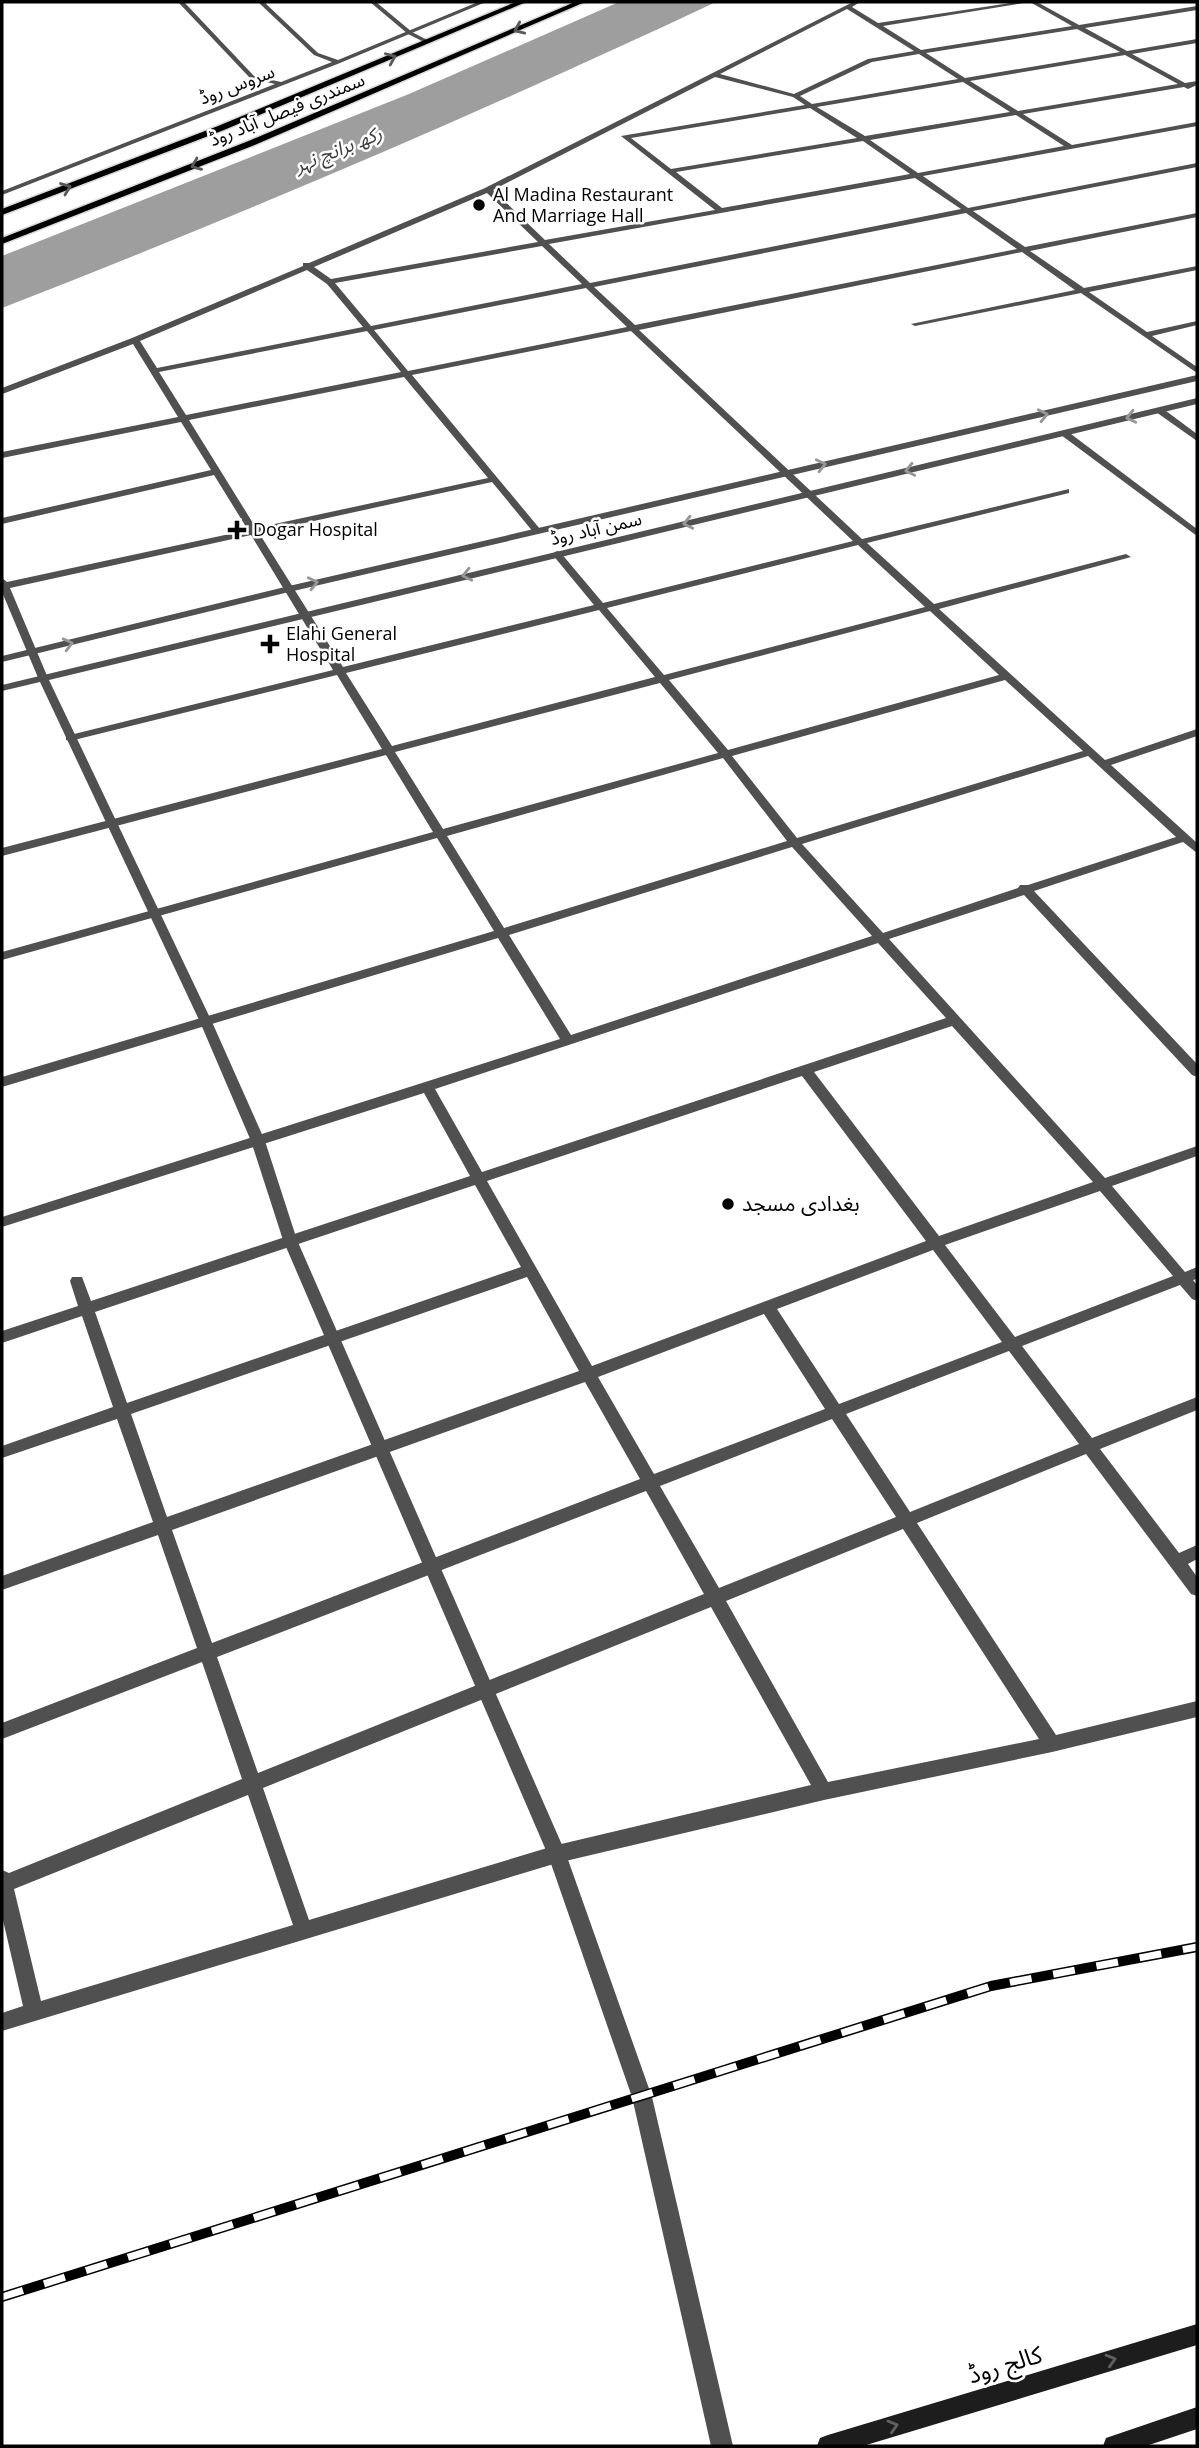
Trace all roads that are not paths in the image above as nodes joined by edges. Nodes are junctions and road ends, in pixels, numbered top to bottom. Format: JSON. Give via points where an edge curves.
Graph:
{"nodes":[{"id":1,"x":181,"y":2,"type":"edge"},
{"id":2,"x":261,"y":2,"type":"edge"},
{"id":3,"x":373,"y":2,"type":"edge"},
{"id":4,"x":482,"y":2,"type":"edge"},
{"id":5,"x":522,"y":2,"type":"edge"},
{"id":6,"x":582,"y":2,"type":"edge"},
{"id":7,"x":857,"y":2,"type":"edge"},
{"id":8,"x":1027,"y":2,"type":"edge"},
{"id":9,"x":1032,"y":2,"type":"edge"},
{"id":10,"x":848,"y":7,"type":"junction"},
{"id":11,"x":1197,"y":8,"type":"edge"},
{"id":12,"x":877,"y":25,"type":"junction"},
{"id":13,"x":1080,"y":28,"type":"junction"},
{"id":14,"x":410,"y":33,"type":"junction"},
{"id":15,"x":1197,"y":41,"type":"edge"},
{"id":16,"x":428,"y":43,"type":"junction"},
{"id":17,"x":921,"y":53,"type":"junction"},
{"id":18,"x":1126,"y":53,"type":"junction"},
{"id":19,"x":338,"y":62,"type":"junction"},
{"id":20,"x":716,"y":75,"type":"junction"},
{"id":21,"x":968,"y":82,"type":"junction"},
{"id":22,"x":1197,"y":83,"type":"edge"},
{"id":23,"x":282,"y":85,"type":"junction"},
{"id":24,"x":1185,"y":85,"type":"junction"},
{"id":25,"x":1197,"y":92,"type":"edge"},
{"id":26,"x":795,"y":96,"type":"junction"},
{"id":27,"x":809,"y":106,"type":"junction"},
{"id":28,"x":1017,"y":113,"type":"junction"},
{"id":29,"x":1197,"y":124,"type":"edge"},
{"id":30,"x":613,"y":127,"type":"junction"},
{"id":31,"x":626,"y":137,"type":"junction"},
{"id":32,"x":866,"y":140,"type":"junction"},
{"id":33,"x":1069,"y":146,"type":"junction"},
{"id":34,"x":1197,"y":165,"type":"edge"},
{"id":35,"x":670,"y":171,"type":"junction"},
{"id":36,"x":915,"y":175,"type":"junction"},
{"id":37,"x":2,"y":180,"type":"edge"},
{"id":38,"x":19,"y":187,"type":"junction"},
{"id":39,"x":488,"y":190,"type":"junction"},
{"id":40,"x":2,"y":193,"type":"edge"},
{"id":41,"x":964,"y":209,"type":"junction"},
{"id":42,"x":720,"y":210,"type":"junction"},
{"id":43,"x":2,"y":212,"type":"edge"},
{"id":44,"x":1197,"y":215,"type":"edge"},
{"id":45,"x":2,"y":240,"type":"edge"},
{"id":46,"x":542,"y":242,"type":"junction"},
{"id":47,"x":1024,"y":250,"type":"junction"},
{"id":48,"x":306,"y":265,"type":"junction"},
{"id":49,"x":1197,"y":268,"type":"edge"},
{"id":50,"x":330,"y":282,"type":"junction"},
{"id":51,"x":587,"y":285,"type":"junction"},
{"id":52,"x":1083,"y":292,"type":"junction"},
{"id":53,"x":1197,"y":323,"type":"edge"},
{"id":54,"x":915,"y":324,"type":"dead end"},
{"id":55,"x":368,"y":327,"type":"junction"},
{"id":56,"x":634,"y":329,"type":"junction"},
{"id":57,"x":1145,"y":335,"type":"junction"},
{"id":58,"x":135,"y":340,"type":"junction"},
{"id":59,"x":154,"y":371,"type":"junction"},
{"id":60,"x":1197,"y":371,"type":"edge"},
{"id":61,"x":406,"y":374,"type":"junction"},
{"id":62,"x":1197,"y":378,"type":"edge"},
{"id":63,"x":2,"y":391,"type":"edge"},
{"id":64,"x":1197,"y":401,"type":"edge"},
{"id":65,"x":1158,"y":410,"type":"junction"},
{"id":66,"x":183,"y":418,"type":"junction"},
{"id":67,"x":1064,"y":433,"type":"junction"},
{"id":68,"x":1197,"y":438,"type":"edge"},
{"id":69,"x":2,"y":455,"type":"edge"},
{"id":70,"x":216,"y":472,"type":"junction"},
{"id":71,"x":785,"y":473,"type":"junction"},
{"id":72,"x":494,"y":479,"type":"junction"},
{"id":73,"x":1066,"y":491,"type":"dead end"},
{"id":74,"x":807,"y":494,"type":"junction"},
{"id":75,"x":2,"y":521,"type":"edge"},
{"id":76,"x":537,"y":531,"type":"junction"},
{"id":77,"x":254,"y":533,"type":"junction"},
{"id":78,"x":1197,"y":533,"type":"edge"},
{"id":79,"x":859,"y":542,"type":"junction"},
{"id":80,"x":557,"y":554,"type":"junction"},
{"id":81,"x":1126,"y":557,"type":"dead end"},
{"id":82,"x":4,"y":589,"type":"edge"},
{"id":83,"x":289,"y":589,"type":"junction"},
{"id":84,"x":598,"y":606,"type":"junction"},
{"id":85,"x":931,"y":607,"type":"junction"},
{"id":86,"x":304,"y":614,"type":"junction"},
{"id":87,"x":32,"y":653,"type":"junction"},
{"id":88,"x":2,"y":659,"type":"edge"},
{"id":89,"x":340,"y":671,"type":"junction"},
{"id":90,"x":1006,"y":676,"type":"junction"},
{"id":91,"x":43,"y":678,"type":"junction"},
{"id":92,"x":659,"y":679,"type":"junction"},
{"id":93,"x":2,"y":688,"type":"edge"},
{"id":94,"x":1197,"y":732,"type":"edge"},
{"id":95,"x":70,"y":738,"type":"junction"},
{"id":96,"x":388,"y":750,"type":"junction"},
{"id":97,"x":1090,"y":752,"type":"junction"},
{"id":98,"x":725,"y":754,"type":"junction"},
{"id":99,"x":1103,"y":764,"type":"junction"},
{"id":100,"x":112,"y":823,"type":"junction"},
{"id":101,"x":440,"y":834,"type":"junction"},
{"id":102,"x":1184,"y":838,"type":"junction"},
{"id":103,"x":794,"y":842,"type":"junction"},
{"id":104,"x":1197,"y":849,"type":"edge"},
{"id":105,"x":2,"y":852,"type":"edge"},
{"id":106,"x":1024,"y":888,"type":"junction"},
{"id":107,"x":155,"y":913,"type":"junction"},
{"id":108,"x":501,"y":933,"type":"junction"},
{"id":109,"x":881,"y":938,"type":"junction"},
{"id":110,"x":2,"y":956,"type":"edge"},
{"id":111,"x":955,"y":1020,"type":"junction"},
{"id":112,"x":206,"y":1022,"type":"junction"},
{"id":113,"x":567,"y":1039,"type":"junction"},
{"id":114,"x":805,"y":1070,"type":"junction"},
{"id":115,"x":1197,"y":1072,"type":"edge"},
{"id":116,"x":2,"y":1083,"type":"edge"},
{"id":117,"x":427,"y":1087,"type":"junction"},
{"id":118,"x":258,"y":1141,"type":"junction"},
{"id":119,"x":1197,"y":1151,"type":"edge"},
{"id":120,"x":478,"y":1178,"type":"junction"},
{"id":121,"x":1104,"y":1186,"type":"junction"},
{"id":122,"x":2,"y":1222,"type":"edge"},
{"id":123,"x":290,"y":1240,"type":"junction"},
{"id":124,"x":936,"y":1243,"type":"junction"},
{"id":125,"x":530,"y":1270,"type":"junction"},
{"id":126,"x":1191,"y":1275,"type":"edge"},
{"id":127,"x":77,"y":1281,"type":"dead end"},
{"id":128,"x":1197,"y":1295,"type":"edge"},
{"id":129,"x":86,"y":1308,"type":"junction"},
{"id":130,"x":768,"y":1308,"type":"junction"},
{"id":131,"x":2,"y":1337,"type":"edge"},
{"id":132,"x":332,"y":1338,"type":"junction"},
{"id":133,"x":1012,"y":1342,"type":"junction"},
{"id":134,"x":589,"y":1374,"type":"junction"},
{"id":135,"x":1197,"y":1403,"type":"edge"},
{"id":136,"x":122,"y":1411,"type":"junction"},
{"id":137,"x":836,"y":1413,"type":"junction"},
{"id":138,"x":381,"y":1446,"type":"junction"},
{"id":139,"x":1090,"y":1446,"type":"junction"},
{"id":140,"x":2,"y":1452,"type":"edge"},
{"id":141,"x":651,"y":1484,"type":"junction"},
{"id":142,"x":906,"y":1520,"type":"junction"},
{"id":143,"x":161,"y":1524,"type":"junction"},
{"id":144,"x":1197,"y":1552,"type":"edge"},
{"id":145,"x":1177,"y":1561,"type":"junction"},
{"id":146,"x":432,"y":1563,"type":"junction"},
{"id":147,"x":2,"y":1583,"type":"edge"},
{"id":148,"x":1197,"y":1589,"type":"edge"},
{"id":149,"x":715,"y":1598,"type":"junction"},
{"id":150,"x":205,"y":1650,"type":"junction"},
{"id":151,"x":487,"y":1689,"type":"junction"},
{"id":152,"x":1197,"y":1709,"type":"edge"},
{"id":153,"x":2,"y":1731,"type":"edge"},
{"id":154,"x":1052,"y":1744,"type":"junction"},
{"id":155,"x":253,"y":1784,"type":"junction"},
{"id":156,"x":824,"y":1791,"type":"junction"},
{"id":157,"x":556,"y":1854,"type":"junction"},
{"id":158,"x":2,"y":1883,"type":"edge"},
{"id":159,"x":304,"y":1931,"type":"junction"},
{"id":160,"x":34,"y":2012,"type":"junction"},
{"id":161,"x":2,"y":2022,"type":"edge"},
{"id":162,"x":1197,"y":2334,"type":"edge"},
{"id":163,"x":1197,"y":2418,"type":"edge"},
{"id":164,"x":722,"y":2446,"type":"edge"},
{"id":165,"x":828,"y":2446,"type":"edge"},
{"id":166,"x":1114,"y":2446,"type":"edge"}],
"edges":[{"from":1,"to":23,"type":"street","via":[[252,78]]},
{"from":2,"to":19,"type":"street","via":[[316,54]]},
{"from":3,"to":14,"type":"street"},
{"from":4,"to":14,"type":"street","name":"سروس روڈ"},
{"from":5,"to":16,"type":"main road","name":"سمندری فیصل آباد روڈ"},
{"from":6,"to":45,"type":"main road","name":"سمندری فیصل آباد روڈ","one_way":true,"via":[[254,142]]},
{"from":7,"to":10,"type":"street"},
{"from":8,"to":12,"type":"street"},
{"from":9,"to":13,"type":"street"},
{"from":10,"to":12,"type":"street"},
{"from":10,"to":20,"type":"street"},
{"from":11,"to":13,"type":"street"},
{"from":12,"to":17,"type":"street"},
{"from":13,"to":17,"type":"street"},
{"from":13,"to":18,"type":"street"},
{"from":14,"to":16,"type":"street"},
{"from":14,"to":19,"type":"street","name":"سروس روڈ"},
{"from":15,"to":18,"type":"street"},
{"from":43,"to":16,"type":"main road","name":"سمندری فیصل آباد روڈ","one_way":true},
{"from":17,"to":21,"type":"street"},
{"from":17,"to":26,"type":"street","via":[[870,60]]},
{"from":18,"to":21,"type":"street"},
{"from":18,"to":24,"type":"street"},
{"from":19,"to":23,"type":"street","name":"سروس روڈ"},
{"from":20,"to":26,"type":"street"},
{"from":20,"to":30,"type":"street"},
{"from":21,"to":27,"type":"street"},
{"from":21,"to":28,"type":"street"},
{"from":22,"to":24,"type":"street"},
{"from":23,"to":38,"type":"street","name":"سروس روڈ"},
{"from":24,"to":25,"type":"street"},
{"from":24,"to":28,"type":"street"},
{"from":26,"to":27,"type":"street"},
{"from":27,"to":31,"type":"street"},
{"from":27,"to":32,"type":"street"},
{"from":28,"to":32,"type":"street"},
{"from":28,"to":33,"type":"street"},
{"from":29,"to":33,"type":"street"},
{"from":30,"to":31,"type":"street"},
{"from":30,"to":39,"type":"street"},
{"from":31,"to":35,"type":"street"},
{"from":32,"to":35,"type":"street"},
{"from":32,"to":36,"type":"street"},
{"from":33,"to":36,"type":"street"},
{"from":34,"to":41,"type":"street"},
{"from":35,"to":42,"type":"street"},
{"from":36,"to":41,"type":"street"},
{"from":36,"to":42,"type":"street"},
{"from":37,"to":38,"type":"street"},
{"from":38,"to":40,"type":"street","name":"سروس روڈ"},
{"from":39,"to":46,"type":"street"},
{"from":39,"to":48,"type":"street"},
{"from":41,"to":47,"type":"street"},
{"from":41,"to":51,"type":"street"},
{"from":42,"to":46,"type":"street"},
{"from":44,"to":47,"type":"street"},
{"from":46,"to":50,"type":"street"},
{"from":46,"to":51,"type":"street"},
{"from":47,"to":52,"type":"street"},
{"from":47,"to":56,"type":"street"},
{"from":48,"to":50,"type":"street"},
{"from":48,"to":58,"type":"street"},
{"from":49,"to":52,"type":"street"},
{"from":50,"to":55,"type":"street"},
{"from":51,"to":55,"type":"street"},
{"from":51,"to":56,"type":"street"},
{"from":52,"to":54,"type":"street"},
{"from":52,"to":57,"type":"street"},
{"from":53,"to":57,"type":"street"},
{"from":55,"to":59,"type":"street"},
{"from":55,"to":61,"type":"street"},
{"from":56,"to":61,"type":"street"},
{"from":56,"to":71,"type":"street"},
{"from":57,"to":60,"type":"street"},
{"from":58,"to":59,"type":"street"},
{"from":58,"to":63,"type":"street"},
{"from":59,"to":66,"type":"street"},
{"from":61,"to":66,"type":"street"},
{"from":61,"to":72,"type":"street"},
{"from":71,"to":62,"type":"street","name":"سمن آباد روڈ","one_way":true},
{"from":64,"to":65,"type":"street","name":"سمن آباد روڈ"},
{"from":65,"to":67,"type":"street","name":"سمن آباد روڈ","one_way":true},
{"from":65,"to":68,"type":"street"},
{"from":66,"to":69,"type":"street"},
{"from":66,"to":70,"type":"street"},
{"from":67,"to":74,"type":"street","name":"سمن آباد روڈ","one_way":true},
{"from":67,"to":78,"type":"street"},
{"from":70,"to":75,"type":"street"},
{"from":70,"to":77,"type":"street"},
{"from":71,"to":74,"type":"street"},
{"from":71,"to":76,"type":"street","name":"سمن آباد روڈ"},
{"from":72,"to":76,"type":"street"},
{"from":72,"to":77,"type":"street"},
{"from":73,"to":79,"type":"street"},
{"from":74,"to":79,"type":"street"},
{"from":74,"to":80,"type":"street","name":"سمن آباد روڈ","one_way":true},
{"from":83,"to":76,"type":"street","name":"سمن آباد روڈ","one_way":true},
{"from":77,"to":82,"type":"street"},
{"from":77,"to":83,"type":"street"},
{"from":79,"to":84,"type":"street"},
{"from":79,"to":85,"type":"street"},
{"from":80,"to":84,"type":"street"},
{"from":80,"to":86,"type":"street","name":"سمن آباد روڈ","one_way":true},
{"from":81,"to":85,"type":"street"},
{"from":82,"to":87,"type":"street"},
{"from":83,"to":86,"type":"street"},
{"from":87,"to":83,"type":"street","name":"سمن آباد روڈ","one_way":true},
{"from":84,"to":89,"type":"street"},
{"from":84,"to":92,"type":"street"},
{"from":85,"to":90,"type":"street"},
{"from":85,"to":92,"type":"street"},
{"from":86,"to":89,"type":"street"},
{"from":86,"to":91,"type":"street","name":"سمن آباد روڈ"},
{"from":87,"to":88,"type":"street","name":"سمن آباد روڈ"},
{"from":87,"to":91,"type":"street"},
{"from":89,"to":95,"type":"street"},
{"from":89,"to":96,"type":"street"},
{"from":90,"to":97,"type":"street"},
{"from":90,"to":98,"type":"street"},
{"from":91,"to":93,"type":"street","name":"سمن آباد روڈ"},
{"from":91,"to":95,"type":"street"},
{"from":92,"to":96,"type":"street"},
{"from":92,"to":98,"type":"street"},
{"from":94,"to":99,"type":"street"},
{"from":95,"to":100,"type":"street"},
{"from":96,"to":100,"type":"street"},
{"from":96,"to":101,"type":"street"},
{"from":97,"to":99,"type":"street"},
{"from":97,"to":103,"type":"street"},
{"from":98,"to":101,"type":"street"},
{"from":98,"to":103,"type":"street"},
{"from":99,"to":102,"type":"street"},
{"from":100,"to":105,"type":"street"},
{"from":100,"to":107,"type":"street"},
{"from":101,"to":107,"type":"street"},
{"from":101,"to":108,"type":"street"},
{"from":102,"to":104,"type":"street"},
{"from":102,"to":106,"type":"street"},
{"from":103,"to":108,"type":"street"},
{"from":103,"to":109,"type":"street"},
{"from":106,"to":109,"type":"street"},
{"from":106,"to":115,"type":"street"},
{"from":107,"to":110,"type":"street"},
{"from":107,"to":112,"type":"street"},
{"from":108,"to":112,"type":"street"},
{"from":108,"to":113,"type":"street"},
{"from":109,"to":111,"type":"street"},
{"from":109,"to":113,"type":"street"},
{"from":111,"to":114,"type":"street"},
{"from":111,"to":121,"type":"street"},
{"from":112,"to":116,"type":"street"},
{"from":112,"to":118,"type":"street"},
{"from":113,"to":117,"type":"street"},
{"from":114,"to":120,"type":"street"},
{"from":114,"to":124,"type":"street"},
{"from":117,"to":118,"type":"street"},
{"from":117,"to":120,"type":"street"},
{"from":118,"to":122,"type":"street"},
{"from":118,"to":123,"type":"street"},
{"from":119,"to":121,"type":"street"},
{"from":120,"to":123,"type":"street"},
{"from":120,"to":125,"type":"street"},
{"from":121,"to":124,"type":"street"},
{"from":121,"to":126,"type":"street"},
{"from":123,"to":129,"type":"street"},
{"from":123,"to":132,"type":"street"},
{"from":124,"to":130,"type":"street"},
{"from":124,"to":133,"type":"street"},
{"from":125,"to":132,"type":"street"},
{"from":125,"to":134,"type":"street"},
{"from":126,"to":128,"type":"street"},
{"from":126,"to":133,"type":"street"},
{"from":127,"to":129,"type":"street"},
{"from":129,"to":131,"type":"street"},
{"from":129,"to":136,"type":"street"},
{"from":130,"to":134,"type":"street"},
{"from":130,"to":137,"type":"street"},
{"from":132,"to":136,"type":"street"},
{"from":132,"to":138,"type":"street"},
{"from":133,"to":137,"type":"street"},
{"from":133,"to":139,"type":"street"},
{"from":134,"to":138,"type":"street"},
{"from":134,"to":141,"type":"street"},
{"from":135,"to":139,"type":"street"},
{"from":136,"to":140,"type":"street"},
{"from":136,"to":143,"type":"street"},
{"from":137,"to":141,"type":"street"},
{"from":137,"to":142,"type":"street"},
{"from":138,"to":143,"type":"street"},
{"from":138,"to":146,"type":"street"},
{"from":139,"to":142,"type":"street"},
{"from":139,"to":145,"type":"street"},
{"from":141,"to":146,"type":"street"},
{"from":141,"to":149,"type":"street"},
{"from":142,"to":149,"type":"street"},
{"from":142,"to":154,"type":"street"},
{"from":143,"to":147,"type":"street"},
{"from":143,"to":150,"type":"street"},
{"from":144,"to":145,"type":"street"},
{"from":145,"to":148,"type":"street"},
{"from":146,"to":150,"type":"street"},
{"from":146,"to":151,"type":"street"},
{"from":149,"to":151,"type":"street"},
{"from":149,"to":156,"type":"street"},
{"from":150,"to":153,"type":"street"},
{"from":150,"to":155,"type":"street"},
{"from":151,"to":155,"type":"street"},
{"from":151,"to":157,"type":"street"},
{"from":152,"to":154,"type":"street"},
{"from":154,"to":156,"type":"street"},
{"from":155,"to":158,"type":"street"},
{"from":155,"to":159,"type":"street"},
{"from":156,"to":157,"type":"street"},
{"from":157,"to":159,"type":"street"},
{"from":157,"to":164,"type":"street","via":[[642,2097]]},
{"from":158,"to":160,"type":"street"},
{"from":159,"to":160,"type":"street"},
{"from":160,"to":161,"type":"street"},
{"from":165,"to":162,"type":"main road","name":"کالج روڈ","one_way":true},
{"from":163,"to":166,"type":"main road"}]}
